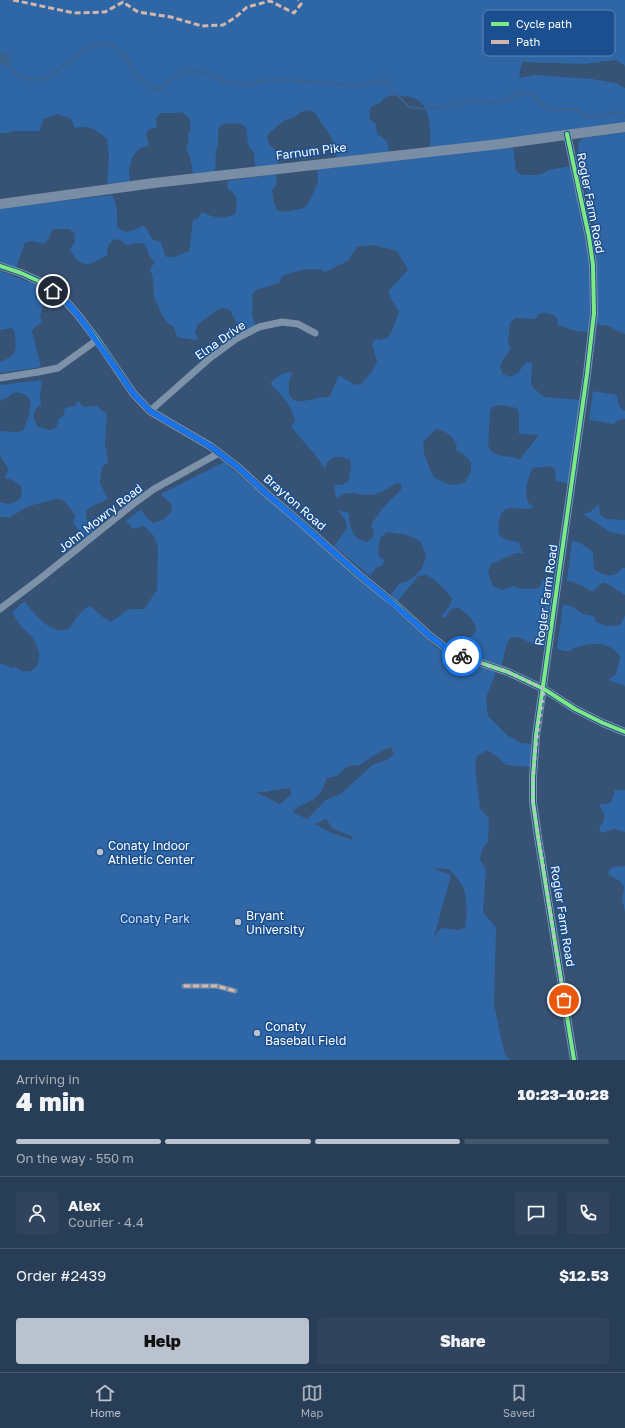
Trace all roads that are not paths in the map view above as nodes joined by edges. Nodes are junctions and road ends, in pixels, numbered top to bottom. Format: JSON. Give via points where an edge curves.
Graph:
{"nodes":[{"id":1,"x":625,"y":127,"type":"edge"},
{"id":2,"x":567,"y":134,"type":"junction"},
{"id":3,"x":0,"y":204,"type":"edge"},
{"id":4,"x":0,"y":266,"type":"edge"},
{"id":5,"x":315,"y":333,"type":"dead end"},
{"id":6,"x":97,"y":340,"type":"junction"},
{"id":7,"x":0,"y":378,"type":"edge"},
{"id":8,"x":150,"y":411,"type":"junction"},
{"id":9,"x":219,"y":453,"type":"junction"},
{"id":10,"x":0,"y":609,"type":"edge"},
{"id":11,"x":544,"y":689,"type":"junction"},
{"id":12,"x":625,"y":732,"type":"edge"},
{"id":13,"x":184,"y":986,"type":"dead end"},
{"id":14,"x":235,"y":991,"type":"dead end"},
{"id":15,"x":574,"y":1060,"type":"edge"}],
"edges":[{"from":1,"to":2,"type":"main road","name":"Farnum Pike"},
{"from":2,"to":3,"type":"main road","name":"Farnum Pike","via":[[500,144],[154,182]]},
{"from":2,"to":11,"type":"street","name":"Rogler Farm Road","via":[[589,237],[593,265],[594,313]]},
{"from":4,"to":6,"type":"street","name":"Brayton Road","via":[[40,282],[63,298]]},
{"from":5,"to":8,"type":"street","name":"Elna Drive","via":[[298,324],[282,322],[259,326],[210,358]]},
{"from":6,"to":7,"type":"street","via":[[58,368]]},
{"from":6,"to":8,"type":"street","name":"Brayton Road","via":[[133,393]]},
{"from":8,"to":9,"type":"street","name":"Brayton Road","via":[[200,439]]},
{"from":9,"to":10,"type":"street","name":"John Mowry Road","via":[[154,489]]},
{"from":9,"to":11,"type":"street","name":"Brayton Road","via":[[450,651],[508,672]]},
{"from":11,"to":12,"type":"street","name":"Brayton Road","via":[[575,709]]},
{"from":11,"to":15,"type":"street","name":"Rogler Farm Road","via":[[536,736],[533,802]]},
{"from":13,"to":14,"type":"street","via":[[217,986]]}]}
